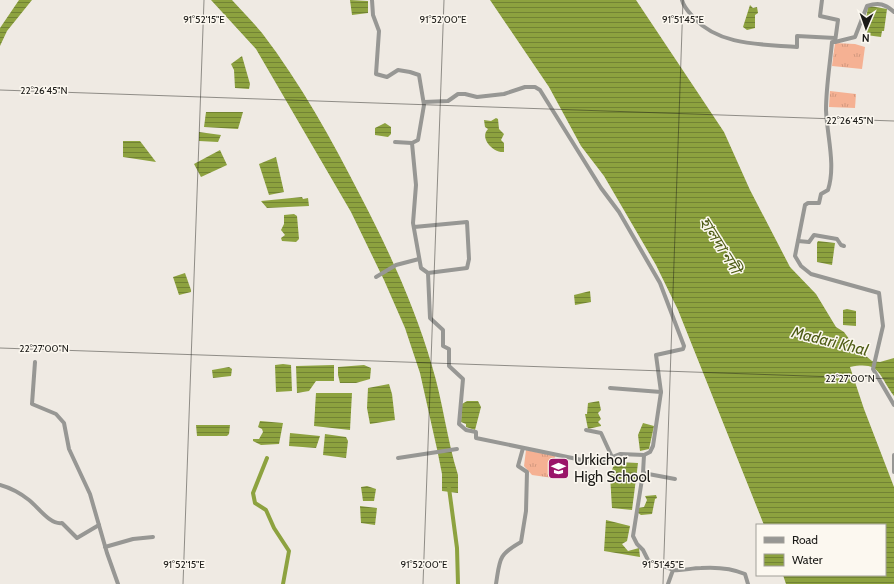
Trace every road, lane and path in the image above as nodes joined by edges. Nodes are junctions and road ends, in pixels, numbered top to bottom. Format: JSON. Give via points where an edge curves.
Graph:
{"nodes":[{"id":1,"x":372,"y":0,"type":"edge"},
{"id":2,"x":682,"y":0,"type":"edge"},
{"id":3,"x":822,"y":0,"type":"edge"},
{"id":4,"x":894,"y":12,"type":"edge"},
{"id":5,"x":835,"y":40,"type":"junction"},
{"id":6,"x":424,"y":102,"type":"junction"},
{"id":7,"x":394,"y":142,"type":"dead end"},
{"id":8,"x":412,"y":143,"type":"junction"},
{"id":9,"x":414,"y":227,"type":"junction"},
{"id":10,"x":798,"y":241,"type":"junction"},
{"id":11,"x":844,"y":246,"type":"dead end"},
{"id":12,"x":419,"y":259,"type":"junction"},
{"id":13,"x":428,"y":273,"type":"junction"},
{"id":14,"x":378,"y":276,"type":"dead end"},
{"id":15,"x":35,"y":362,"type":"dead end"},
{"id":16,"x":610,"y":388,"type":"dead end"},
{"id":17,"x":661,"y":392,"type":"junction"},
{"id":18,"x":894,"y":404,"type":"edge"},
{"id":19,"x":586,"y":430,"type":"dead end"},
{"id":20,"x":523,"y":448,"type":"junction"},
{"id":21,"x":457,"y":449,"type":"dead end"},
{"id":22,"x":894,"y":455,"type":"edge"},
{"id":23,"x":644,"y":456,"type":"junction"},
{"id":24,"x":612,"y":457,"type":"junction"},
{"id":25,"x":398,"y":458,"type":"dead end"},
{"id":26,"x":894,"y":472,"type":"edge"},
{"id":27,"x":643,"y":473,"type":"junction"},
{"id":28,"x":675,"y":479,"type":"dead end"},
{"id":29,"x":0,"y":485,"type":"edge"},
{"id":30,"x":99,"y":525,"type":"junction"},
{"id":31,"x":153,"y":537,"type":"dead end"},
{"id":32,"x":105,"y":547,"type":"junction"},
{"id":33,"x":673,"y":570,"type":"junction"},
{"id":34,"x":118,"y":584,"type":"edge"},
{"id":35,"x":496,"y":584,"type":"edge"},
{"id":36,"x":668,"y":584,"type":"edge"},
{"id":37,"x":748,"y":584,"type":"edge"}],
"edges":[{"from":1,"to":6,"type":"street","via":[[372,10],[379,31],[376,74],[387,77],[398,70],[419,75]]},
{"from":2,"to":5,"type":"street","via":[[684,7],[700,24],[711,33],[726,39],[797,47],[797,36]]},
{"from":3,"to":5,"type":"street","via":[[820,16],[838,20]]},
{"from":4,"to":5,"type":"street","via":[[886,5],[875,3],[867,6],[855,37]]},
{"from":5,"to":10,"type":"street","via":[[832,42],[826,109],[831,160],[829,186],[828,190],[821,194],[819,203],[805,205]]},
{"from":6,"to":8,"type":"street","via":[[418,140]]},
{"from":6,"to":17,"type":"street","via":[[448,101],[458,94],[477,97],[504,94],[525,87],[540,90],[660,283],[684,346],[683,349],[656,356]]},
{"from":7,"to":8,"type":"street"},
{"from":8,"to":9,"type":"street","via":[[416,185]]},
{"from":9,"to":12,"type":"street"},
{"from":9,"to":13,"type":"street","via":[[467,222],[467,268]]},
{"from":10,"to":11,"type":"street","via":[[809,242],[814,235],[837,239],[841,246]]},
{"from":10,"to":18,"type":"street","via":[[795,256],[810,274],[879,293],[883,326],[873,369]]},
{"from":12,"to":13,"type":"street","via":[[422,268]]},
{"from":12,"to":14,"type":"street","via":[[396,265]]},
{"from":13,"to":20,"type":"street","via":[[430,318],[443,330],[443,346],[450,349],[449,366],[463,379],[459,424],[466,430],[476,432],[476,438]]},
{"from":15,"to":30,"type":"street","via":[[32,404],[56,414],[64,423],[69,449],[84,478]]},
{"from":16,"to":17,"type":"street"},
{"from":17,"to":23,"type":"street","via":[[653,446]]},
{"from":19,"to":24,"type":"street","via":[[601,433]]},
{"from":20,"to":24,"type":"street","via":[[601,464]]},
{"from":20,"to":35,"type":"street","via":[[518,466],[527,472],[522,542],[505,551],[500,561]]},
{"from":21,"to":25,"type":"street"},
{"from":22,"to":26,"type":"street"},
{"from":23,"to":24,"type":"street","via":[[624,454]]},
{"from":23,"to":27,"type":"street"},
{"from":27,"to":28,"type":"street"},
{"from":27,"to":33,"type":"street","via":[[633,539],[648,560]]},
{"from":29,"to":30,"type":"street","via":[[24,496],[52,520],[58,524],[62,523],[77,538]]},
{"from":30,"to":32,"type":"street"},
{"from":31,"to":32,"type":"street","via":[[133,539]]},
{"from":32,"to":34,"type":"street"},
{"from":33,"to":36,"type":"street"},
{"from":33,"to":37,"type":"street","via":[[734,569],[744,574]]}]}
